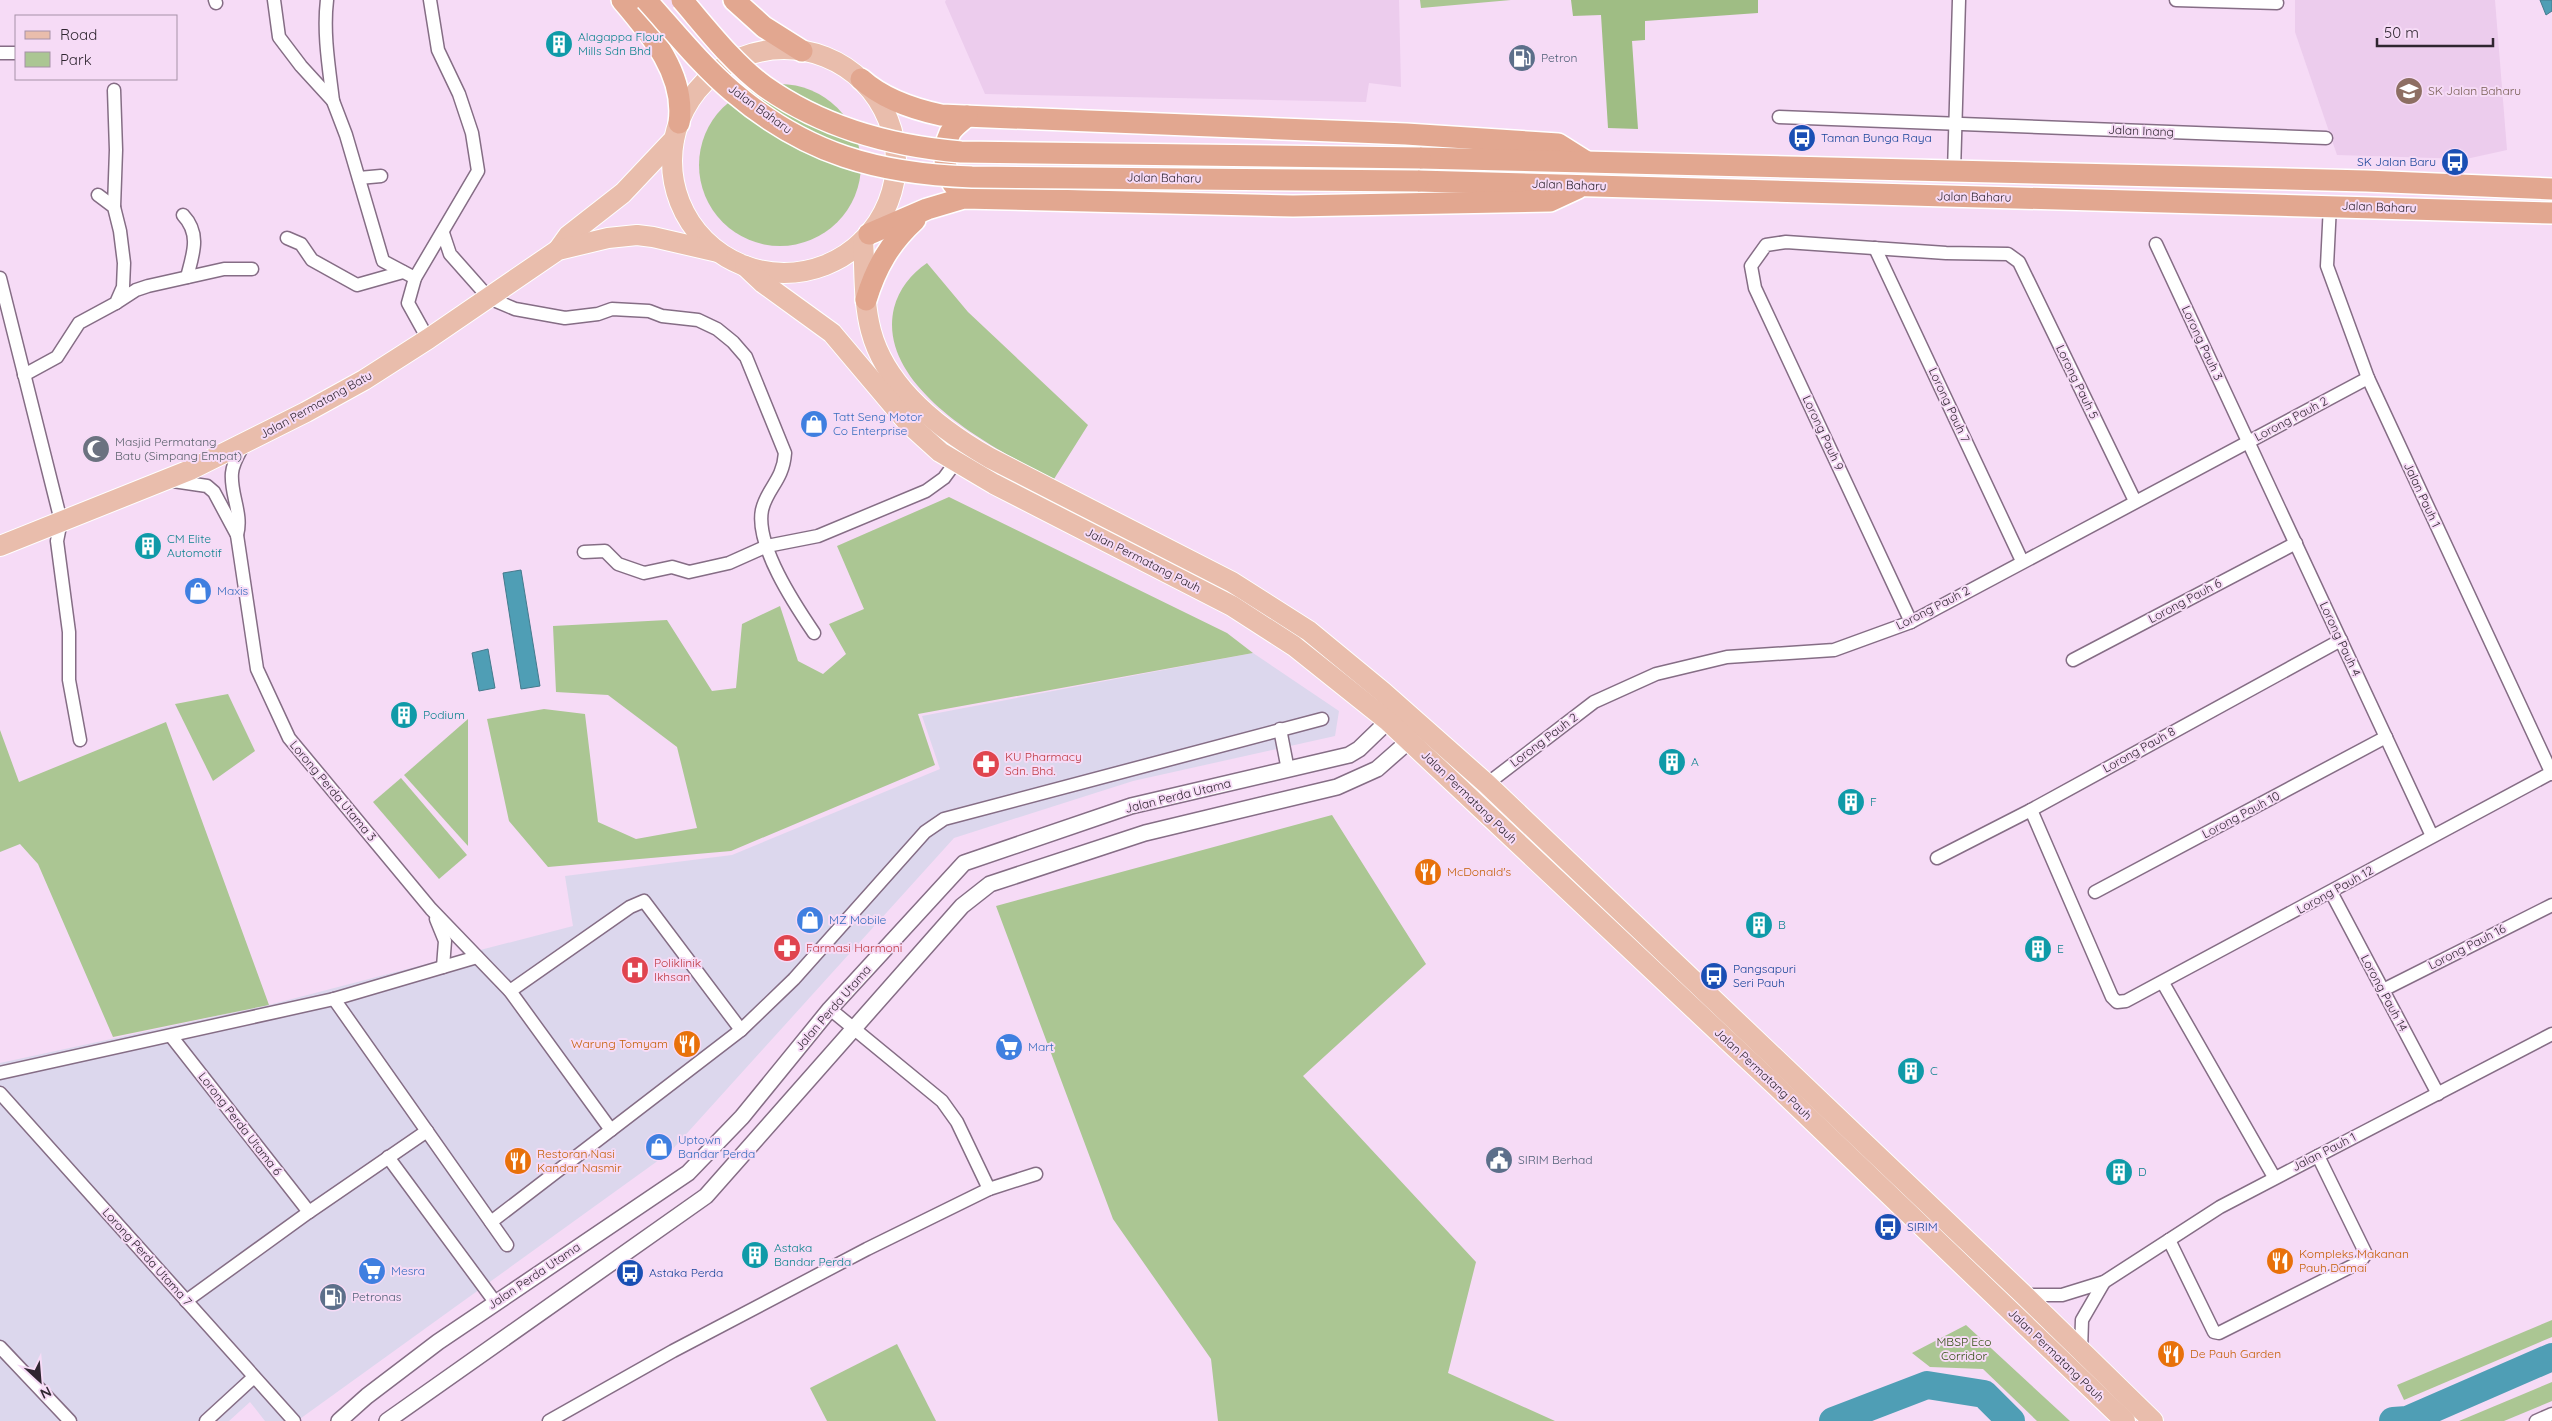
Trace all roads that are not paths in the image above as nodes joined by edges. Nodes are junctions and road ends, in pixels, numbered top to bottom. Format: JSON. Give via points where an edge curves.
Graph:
{"nodes":[{"id":1,"x":274,"y":0,"type":"edge"},
{"id":2,"x":328,"y":0,"type":"edge"},
{"id":3,"x":430,"y":0,"type":"edge"},
{"id":4,"x":646,"y":0,"type":"edge"},
{"id":5,"x":682,"y":0,"type":"edge"},
{"id":6,"x":734,"y":0,"type":"edge"},
{"id":7,"x":1959,"y":0,"type":"edge"},
{"id":8,"x":2176,"y":0,"type":"edge"},
{"id":9,"x":624,"y":2,"type":"edge"},
{"id":10,"x":2277,"y":4,"type":"dead end"},
{"id":11,"x":802,"y":51,"type":"junction"},
{"id":12,"x":0,"y":53,"type":"edge"},
{"id":13,"x":15,"y":53,"type":"edge"},
{"id":14,"x":861,"y":79,"type":"junction"},
{"id":15,"x":114,"y":90,"type":"dead end"},
{"id":16,"x":333,"y":100,"type":"junction"},
{"id":17,"x":967,"y":116,"type":"junction"},
{"id":18,"x":1779,"y":117,"type":"dead end"},
{"id":19,"x":1956,"y":124,"type":"junction"},
{"id":20,"x":676,"y":131,"type":"junction"},
{"id":21,"x":2326,"y":138,"type":"dead end"},
{"id":22,"x":1585,"y":161,"type":"junction"},
{"id":23,"x":1954,"y":172,"type":"junction"},
{"id":24,"x":381,"y":176,"type":"dead end"},
{"id":25,"x":359,"y":178,"type":"junction"},
{"id":26,"x":1586,"y":185,"type":"junction"},
{"id":27,"x":2552,"y":189,"type":"edge"},
{"id":28,"x":98,"y":195,"type":"dead end"},
{"id":29,"x":964,"y":198,"type":"junction"},
{"id":30,"x":938,"y":205,"type":"junction"},
{"id":31,"x":114,"y":206,"type":"junction"},
{"id":32,"x":2330,"y":206,"type":"junction"},
{"id":33,"x":2552,"y":213,"type":"edge"},
{"id":34,"x":183,"y":215,"type":"dead end"},
{"id":35,"x":443,"y":233,"type":"junction"},
{"id":36,"x":866,"y":237,"type":"junction"},
{"id":37,"x":287,"y":238,"type":"dead end"},
{"id":38,"x":2156,"y":244,"type":"dead end"},
{"id":39,"x":1875,"y":248,"type":"junction"},
{"id":40,"x":558,"y":250,"type":"junction"},
{"id":41,"x":718,"y":252,"type":"junction"},
{"id":42,"x":745,"y":266,"type":"junction"},
{"id":43,"x":252,"y":270,"type":"dead end"},
{"id":44,"x":403,"y":272,"type":"junction"},
{"id":45,"x":187,"y":277,"type":"junction"},
{"id":46,"x":0,"y":278,"type":"edge"},
{"id":47,"x":415,"y":278,"type":"junction"},
{"id":48,"x":489,"y":298,"type":"junction"},
{"id":49,"x":866,"y":300,"type":"junction"},
{"id":50,"x":116,"y":303,"type":"junction"},
{"id":51,"x":428,"y":339,"type":"junction"},
{"id":52,"x":24,"y":375,"type":"junction"},
{"id":53,"x":2368,"y":378,"type":"junction"},
{"id":54,"x":2248,"y":441,"type":"junction"},
{"id":55,"x":244,"y":444,"type":"junction"},
{"id":56,"x":955,"y":463,"type":"junction"},
{"id":57,"x":162,"y":481,"type":"junction"},
{"id":58,"x":2135,"y":501,"type":"junction"},
{"id":59,"x":61,"y":521,"type":"junction"},
{"id":60,"x":237,"y":535,"type":"junction"},
{"id":61,"x":2296,"y":543,"type":"junction"},
{"id":62,"x":0,"y":546,"type":"edge"},
{"id":63,"x":767,"y":546,"type":"junction"},
{"id":64,"x":584,"y":552,"type":"dead end"},
{"id":65,"x":2022,"y":561,"type":"junction"},
{"id":66,"x":1910,"y":622,"type":"junction"},
{"id":67,"x":814,"y":633,"type":"dead end"},
{"id":68,"x":2340,"y":640,"type":"junction"},
{"id":69,"x":2074,"y":660,"type":"dead end"},
{"id":70,"x":1322,"y":719,"type":"dead end"},
{"id":71,"x":1388,"y":721,"type":"junction"},
{"id":72,"x":1280,"y":729,"type":"junction"},
{"id":73,"x":2386,"y":737,"type":"junction"},
{"id":74,"x":80,"y":740,"type":"dead end"},
{"id":75,"x":1410,"y":740,"type":"junction"},
{"id":76,"x":1288,"y":770,"type":"junction"},
{"id":77,"x":2552,"y":774,"type":"edge"},
{"id":78,"x":1487,"y":784,"type":"junction"},
{"id":79,"x":2031,"y":810,"type":"junction"},
{"id":80,"x":2432,"y":836,"type":"junction"},
{"id":81,"x":1937,"y":858,"type":"dead end"},
{"id":82,"x":2096,"y":892,"type":"dead end"},
{"id":83,"x":2331,"y":892,"type":"junction"},
{"id":84,"x":2552,"y":905,"type":"edge"},
{"id":85,"x":431,"y":909,"type":"junction"},
{"id":86,"x":477,"y":957,"type":"junction"},
{"id":87,"x":443,"y":967,"type":"junction"},
{"id":88,"x":2162,"y":983,"type":"junction"},
{"id":89,"x":2383,"y":990,"type":"junction"},
{"id":90,"x":510,"y":991,"type":"junction"},
{"id":91,"x":334,"y":1000,"type":"junction"},
{"id":92,"x":830,"y":1009,"type":"junction"},
{"id":93,"x":854,"y":1029,"type":"junction"},
{"id":94,"x":741,"y":1030,"type":"junction"},
{"id":95,"x":2552,"y":1034,"type":"edge"},
{"id":96,"x":171,"y":1036,"type":"junction"},
{"id":97,"x":0,"y":1073,"type":"edge"},
{"id":98,"x":0,"y":1093,"type":"edge"},
{"id":99,"x":2438,"y":1094,"type":"junction"},
{"id":100,"x":611,"y":1130,"type":"junction"},
{"id":101,"x":427,"y":1131,"type":"junction"},
{"id":102,"x":2318,"y":1156,"type":"junction"},
{"id":103,"x":388,"y":1157,"type":"junction"},
{"id":104,"x":1036,"y":1174,"type":"dead end"},
{"id":105,"x":2274,"y":1178,"type":"junction"},
{"id":106,"x":989,"y":1189,"type":"junction"},
{"id":107,"x":309,"y":1212,"type":"junction"},
{"id":108,"x":491,"y":1222,"type":"junction"},
{"id":109,"x":2169,"y":1240,"type":"junction"},
{"id":110,"x":507,"y":1245,"type":"dead end"},
{"id":111,"x":2104,"y":1282,"type":"junction"},
{"id":112,"x":2024,"y":1295,"type":"junction"},
{"id":113,"x":186,"y":1302,"type":"junction"},
{"id":114,"x":495,"y":1302,"type":"junction"},
{"id":115,"x":0,"y":1347,"type":"edge"},
{"id":116,"x":2081,"y":1351,"type":"junction"},
{"id":117,"x":254,"y":1377,"type":"junction"},
{"id":118,"x":2552,"y":1414,"type":"edge"},
{"id":119,"x":70,"y":1421,"type":"edge"},
{"id":120,"x":206,"y":1421,"type":"edge"},
{"id":121,"x":294,"y":1421,"type":"edge"},
{"id":122,"x":339,"y":1421,"type":"edge"},
{"id":123,"x":387,"y":1421,"type":"edge"},
{"id":124,"x":549,"y":1421,"type":"edge"},
{"id":125,"x":2125,"y":1421,"type":"edge"},
{"id":126,"x":2153,"y":1421,"type":"edge"},
{"id":127,"x":2536,"y":1421,"type":"edge"}],
"edges":[{"from":1,"to":16,"type":"street","via":[[279,37]]},
{"from":2,"to":16,"type":"street","via":[[327,46]]},
{"from":3,"to":35,"type":"street","via":[[438,50],[459,94],[472,133],[478,171]]},
{"from":4,"to":26,"type":"highway","name":"Jalan Baharu","bridge":true,"via":[[711,71],[751,106],[784,129],[823,149],[869,165],[916,174],[972,177]]},
{"from":5,"to":22,"type":"highway","name":"Jalan Baharu","bridge":true,"via":[[743,67],[786,100],[836,124],[896,144],[961,152]]},
{"from":6,"to":11,"type":"highway","via":[[764,27]]},
{"from":7,"to":19,"type":"street"},
{"from":8,"to":10,"type":"street"},
{"from":9,"to":20,"type":"highway","via":[[667,62],[681,110]]},
{"from":11,"to":14,"type":"main road","via":[[827,58]]},
{"from":11,"to":20,"type":"main road","via":[[760,52],[722,69],[696,93]]},
{"from":12,"to":13,"type":"street"},
{"from":14,"to":17,"type":"highway","via":[[870,88],[912,108],[941,115]]},
{"from":14,"to":36,"type":"main road","via":[[887,117],[896,163],[891,193],[878,221]]},
{"from":15,"to":31,"type":"street"},
{"from":16,"to":25,"type":"street"},
{"from":17,"to":22,"type":"highway","via":[[1406,134],[1558,144]]},
{"from":17,"to":29,"type":"highway","via":[[950,132],[944,157],[947,178]]},
{"from":18,"to":19,"type":"street","name":"Jalan Inang"},
{"from":19,"to":21,"type":"street","name":"Jalan Inang"},
{"from":19,"to":23,"type":"street"},
{"from":20,"to":40,"type":"main road","name":"Jalan Permatang Batu","via":[[623,193],[568,236]]},
{"from":20,"to":41,"type":"main road","via":[[672,168],[677,196],[697,233]]},
{"from":22,"to":23,"type":"highway","name":"Jalan Baharu"},
{"from":23,"to":27,"type":"highway","name":"Jalan Baharu","via":[[2366,181]]},
{"from":24,"to":25,"type":"street"},
{"from":25,"to":44,"type":"street","via":[[383,261]]},
{"from":26,"to":29,"type":"highway","via":[[1550,201],[1373,205]]},
{"from":26,"to":32,"type":"highway","name":"Jalan Baharu"},
{"from":28,"to":31,"type":"street"},
{"from":29,"to":30,"type":"highway"},
{"from":30,"to":36,"type":"highway"},
{"from":30,"to":49,"type":"highway","via":[[917,218],[884,254]]},
{"from":31,"to":50,"type":"street","via":[[124,263],[123,287]]},
{"from":32,"to":33,"type":"highway","name":"Jalan Baharu"},
{"from":32,"to":53,"type":"street","name":"Jalan Pauh 1","via":[[2327,266]]},
{"from":34,"to":45,"type":"street","via":[[192,225],[194,247]]},
{"from":35,"to":47,"type":"street"},
{"from":35,"to":48,"type":"street","via":[[450,254]]},
{"from":36,"to":42,"type":"main road","via":[[841,257],[815,268],[787,273]]},
{"from":36,"to":49,"type":"main road","name":"Jalan Permatang Pauh"},
{"from":37,"to":44,"type":"street","via":[[301,244],[312,260],[357,285]]},
{"from":38,"to":54,"type":"street","name":"Lorong Pauh 3"},
{"from":39,"to":58,"type":"street","name":"Lorong Pauh 5","via":[[2008,254],[2019,262]]},
{"from":39,"to":65,"type":"street","name":"Lorong Pauh 7"},
{"from":39,"to":66,"type":"street","name":"Lorong Pauh 9","via":[[1786,242],[1766,245],[1752,266],[1755,288]]},
{"from":40,"to":41,"type":"main road","name":"Jalan Permatang Batu","via":[[637,235]]},
{"from":40,"to":48,"type":"main road","name":"Jalan Permatang Batu"},
{"from":41,"to":42,"type":"main road"},
{"from":42,"to":56,"type":"main road","name":"Jalan Permatang Pauh","via":[[832,333],[908,423]]},
{"from":43,"to":45,"type":"street","via":[[224,269]]},
{"from":44,"to":47,"type":"street"},
{"from":45,"to":50,"type":"street","via":[[136,290]]},
{"from":46,"to":52,"type":"street"},
{"from":47,"to":51,"type":"street","via":[[408,303]]},
{"from":48,"to":51,"type":"main road","name":"Jalan Permatang Batu"},
{"from":48,"to":63,"type":"street","via":[[515,309],[565,318],[612,309],[650,311],[662,316],[698,320],[733,342],[746,357],[785,453],[784,468],[763,508]]},
{"from":49,"to":78,"type":"main road","name":"Jalan Permatang Pauh","via":[[875,343],[897,382],[952,434],[1030,480],[1262,600],[1309,631]]},
{"from":50,"to":52,"type":"street","via":[[79,323],[57,357]]},
{"from":51,"to":55,"type":"main road","name":"Jalan Permatang Batu","via":[[344,391]]},
{"from":52,"to":59,"type":"street"},
{"from":53,"to":54,"type":"street","name":"Lorong Pauh 2"},
{"from":53,"to":77,"type":"street","name":"Jalan Pauh 1"},
{"from":54,"to":58,"type":"street","name":"Lorong Pauh 2"},
{"from":54,"to":61,"type":"street","name":"Lorong Pauh 4"},
{"from":55,"to":57,"type":"main road","name":"Jalan Permatang Batu"},
{"from":55,"to":60,"type":"street","name":"Lorong Perda Utama 3","via":[[232,475],[239,520]]},
{"from":56,"to":63,"type":"street","via":[[944,478],[926,491],[818,536]]},
{"from":56,"to":71,"type":"main road","name":"Jalan Permatang Pauh","via":[[1232,606],[1294,646]]},
{"from":57,"to":59,"type":"main road","name":"Jalan Permatang Batu"},
{"from":57,"to":60,"type":"street","name":"Lorong Perda Utama 3","via":[[207,486],[214,492]]},
{"from":58,"to":65,"type":"street","name":"Lorong Pauh 2"},
{"from":59,"to":62,"type":"main road","name":"Jalan Permatang Batu"},
{"from":59,"to":74,"type":"street","via":[[57,541],[69,632],[69,680]]},
{"from":60,"to":85,"type":"street","name":"Lorong Perda Utama 3","via":[[257,669],[289,738]]},
{"from":61,"to":68,"type":"street","name":"Lorong Pauh 4"},
{"from":61,"to":69,"type":"street","name":"Lorong Pauh 6"},
{"from":63,"to":64,"type":"street","via":[[730,563],[689,572],[672,568],[644,573],[618,564],[605,551]]},
{"from":63,"to":67,"type":"street","via":[[783,586]]},
{"from":65,"to":66,"type":"street","name":"Lorong Pauh 2"},
{"from":66,"to":78,"type":"street","name":"Lorong Pauh 2","via":[[1834,650],[1727,657],[1656,674],[1594,702]]},
{"from":68,"to":73,"type":"street","name":"Lorong Pauh 4"},
{"from":68,"to":79,"type":"street","name":"Lorong Pauh 8"},
{"from":70,"to":72,"type":"street"},
{"from":71,"to":75,"type":"main road","name":"Jalan Permatang Pauh"},
{"from":71,"to":76,"type":"street","name":"Jalan Perda Utama","via":[[1348,755]]},
{"from":72,"to":76,"type":"street"},
{"from":72,"to":94,"type":"street","via":[[944,819],[925,832],[794,979]]},
{"from":73,"to":80,"type":"street","name":"Lorong Pauh 4"},
{"from":73,"to":82,"type":"street","name":"Lorong Pauh 10"},
{"from":75,"to":93,"type":"street","via":[[1377,769],[1337,787],[1145,833],[990,884],[962,906]]},
{"from":75,"to":125,"type":"main road","name":"Jalan Permatang Pauh"},
{"from":76,"to":92,"type":"street","name":"Jalan Perda Utama","via":[[1132,806],[964,863]]},
{"from":77,"to":80,"type":"street","name":"Lorong Pauh 12"},
{"from":78,"to":112,"type":"main road","name":"Jalan Permatang Pauh"},
{"from":79,"to":81,"type":"street","name":"Lorong Pauh 8"},
{"from":79,"to":88,"type":"street","name":"Lorong Pauh 12","via":[[2112,997],[2117,1002],[2126,1001]]},
{"from":80,"to":83,"type":"street","name":"Lorong Pauh 12"},
{"from":83,"to":88,"type":"street","name":"Lorong Pauh 12"},
{"from":83,"to":89,"type":"street","name":"Lorong Pauh 14"},
{"from":84,"to":89,"type":"street","name":"Lorong Pauh 16"},
{"from":85,"to":86,"type":"street","name":"Lorong Perda Utama 3"},
{"from":85,"to":87,"type":"street","via":[[446,941]]},
{"from":86,"to":87,"type":"street"},
{"from":86,"to":90,"type":"street","name":"Lorong Perda Utama 3"},
{"from":87,"to":91,"type":"street"},
{"from":88,"to":105,"type":"street"},
{"from":89,"to":99,"type":"street","name":"Lorong Pauh 14"},
{"from":90,"to":94,"type":"street","via":[[644,900]]},
{"from":90,"to":100,"type":"street","name":"Lorong Perda Utama 3"},
{"from":91,"to":96,"type":"street"},
{"from":91,"to":101,"type":"street"},
{"from":92,"to":93,"type":"street"},
{"from":92,"to":114,"type":"street","name":"Jalan Perda Utama","via":[[742,1117],[688,1173]]},
{"from":93,"to":106,"type":"street","via":[[942,1101],[957,1122]]},
{"from":93,"to":123,"type":"street","via":[[706,1196]]},
{"from":94,"to":100,"type":"street"},
{"from":95,"to":99,"type":"street","name":"Jalan Pauh 1"},
{"from":96,"to":97,"type":"street"},
{"from":96,"to":107,"type":"street","name":"Lorong Perda Utama 6"},
{"from":98,"to":113,"type":"street","name":"Lorong Perda Utama 7"},
{"from":99,"to":102,"type":"street","name":"Jalan Pauh 1"},
{"from":100,"to":108,"type":"street"},
{"from":101,"to":103,"type":"street"},
{"from":101,"to":108,"type":"street"},
{"from":102,"to":105,"type":"street","name":"Jalan Pauh 1"},
{"from":102,"to":109,"type":"street","via":[[2366,1254],[2360,1262],[2219,1333],[2214,1332]]},
{"from":103,"to":107,"type":"street"},
{"from":103,"to":114,"type":"street"},
{"from":104,"to":106,"type":"street"},
{"from":105,"to":109,"type":"street","name":"Jalan Pauh 1"},
{"from":106,"to":124,"type":"street","via":[[673,1351]]},
{"from":107,"to":113,"type":"street"},
{"from":108,"to":110,"type":"street"},
{"from":109,"to":111,"type":"street","name":"Jalan Pauh 1"},
{"from":111,"to":112,"type":"street","name":"Jalan Pauh 1","via":[[2062,1295]]},
{"from":111,"to":116,"type":"street","name":"Jalan Pauh 1","via":[[2082,1320]]},
{"from":112,"to":116,"type":"main road","name":"Jalan Permatang Pauh"},
{"from":113,"to":117,"type":"street","name":"Lorong Perda Utama 7"},
{"from":114,"to":122,"type":"street","name":"Jalan Perda Utama","via":[[367,1396]]},
{"from":115,"to":119,"type":"street"},
{"from":116,"to":126,"type":"main road","name":"Jalan Permatang Pauh"},
{"from":117,"to":120,"type":"street"},
{"from":117,"to":121,"type":"street","name":"Lorong Perda Utama 7"},
{"from":118,"to":127,"type":"street"}]}
